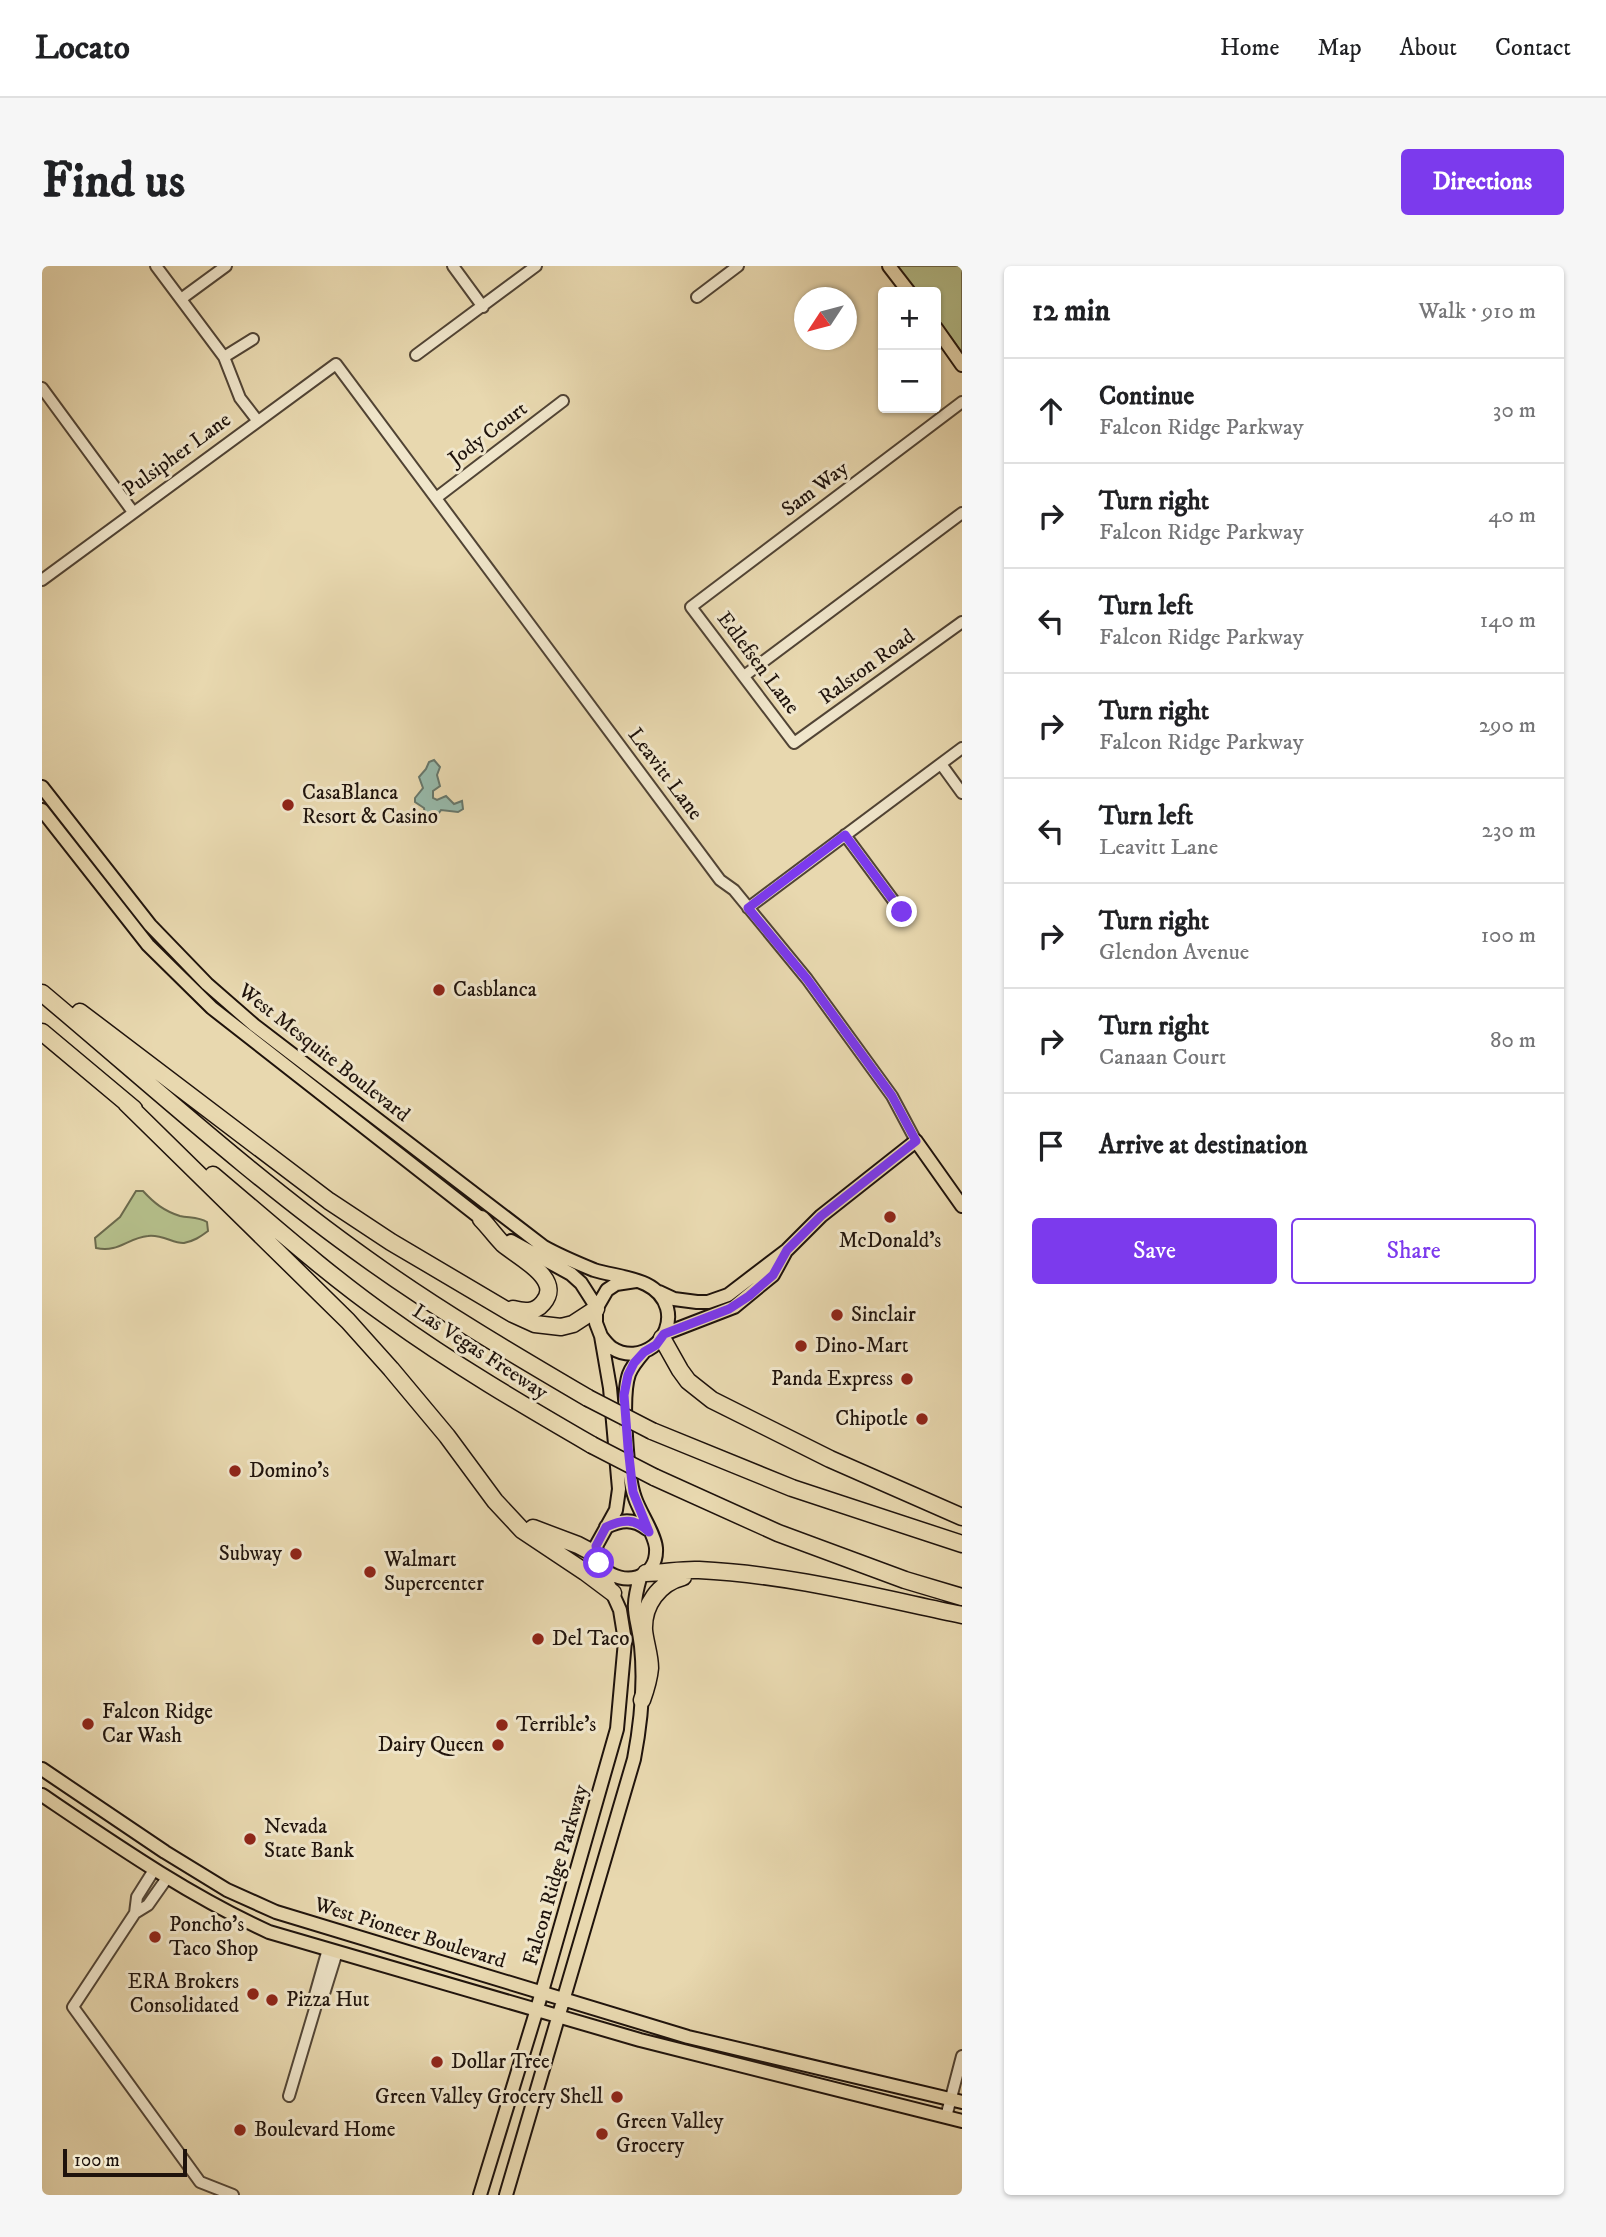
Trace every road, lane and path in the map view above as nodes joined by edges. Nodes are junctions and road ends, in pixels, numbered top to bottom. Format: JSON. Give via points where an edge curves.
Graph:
{"nodes":[{"id":1,"x":156,"y":266,"type":"edge"},
{"id":2,"x":226,"y":266,"type":"edge"},
{"id":3,"x":453,"y":266,"type":"edge"},
{"id":4,"x":536,"y":266,"type":"edge"},
{"id":5,"x":738,"y":266,"type":"edge"},
{"id":6,"x":889,"y":266,"type":"edge"},
{"id":7,"x":905,"y":287,"type":"edge"},
{"id":8,"x":697,"y":297,"type":"dead end"},
{"id":9,"x":181,"y":299,"type":"junction"},
{"id":10,"x":483,"y":307,"type":"junction"},
{"id":11,"x":941,"y":335,"type":"edge"},
{"id":12,"x":253,"y":339,"type":"dead end"},
{"id":13,"x":416,"y":355,"type":"dead end"},
{"id":14,"x":224,"y":357,"type":"junction"},
{"id":15,"x":336,"y":364,"type":"joint"},
{"id":16,"x":962,"y":365,"type":"edge"},
{"id":17,"x":42,"y":388,"type":"edge"},
{"id":18,"x":563,"y":401,"type":"dead end"},
{"id":19,"x":962,"y":402,"type":"edge"},
{"id":20,"x":257,"y":420,"type":"junction"},
{"id":21,"x":436,"y":498,"type":"junction"},
{"id":22,"x":133,"y":512,"type":"junction"},
{"id":23,"x":962,"y":513,"type":"edge"},
{"id":24,"x":42,"y":580,"type":"edge"},
{"id":25,"x":691,"y":607,"type":"joint"},
{"id":26,"x":962,"y":622,"type":"edge"},
{"id":27,"x":744,"y":676,"type":"junction"},
{"id":28,"x":794,"y":743,"type":"joint"},
{"id":29,"x":962,"y":748,"type":"edge"},
{"id":30,"x":941,"y":764,"type":"junction"},
{"id":31,"x":42,"y":787,"type":"edge"},
{"id":32,"x":962,"y":793,"type":"edge"},
{"id":33,"x":42,"y":810,"type":"edge"},
{"id":34,"x":845,"y":835,"type":"junction"},
{"id":35,"x":748,"y":908,"type":"junction"},
{"id":36,"x":902,"y":912,"type":"dead end"},
{"id":37,"x":42,"y":984,"type":"edge"},
{"id":38,"x":42,"y":993,"type":"edge"},
{"id":39,"x":42,"y":1032,"type":"edge"},
{"id":40,"x":126,"y":1102,"type":"junction"},
{"id":41,"x":916,"y":1141,"type":"junction"},
{"id":42,"x":962,"y":1206,"type":"edge"},
{"id":43,"x":481,"y":1219,"type":"junction"},
{"id":44,"x":787,"y":1250,"type":"junction"},
{"id":45,"x":636,"y":1281,"type":"junction"},
{"id":46,"x":656,"y":1290,"type":"junction"},
{"id":47,"x":508,"y":1309,"type":"junction"},
{"id":48,"x":596,"y":1309,"type":"junction"},
{"id":49,"x":601,"y":1336,"type":"junction"},
{"id":50,"x":656,"y":1343,"type":"junction"},
{"id":51,"x":962,"y":1517,"type":"edge"},
{"id":52,"x":514,"y":1521,"type":"junction"},
{"id":53,"x":606,"y":1527,"type":"junction"},
{"id":54,"x":649,"y":1532,"type":"junction"},
{"id":55,"x":962,"y":1544,"type":"edge"},
{"id":56,"x":598,"y":1559,"type":"junction"},
{"id":57,"x":731,"y":1572,"type":"junction"},
{"id":58,"x":643,"y":1575,"type":"junction"},
{"id":59,"x":612,"y":1593,"type":"junction"},
{"id":60,"x":962,"y":1597,"type":"edge"},
{"id":61,"x":962,"y":1615,"type":"edge"},
{"id":62,"x":642,"y":1700,"type":"junction"},
{"id":63,"x":42,"y":1769,"type":"edge"},
{"id":64,"x":42,"y":1795,"type":"edge"},
{"id":65,"x":165,"y":1852,"type":"junction"},
{"id":66,"x":180,"y":1861,"type":"junction"},
{"id":67,"x":154,"y":1870,"type":"junction"},
{"id":68,"x":167,"y":1878,"type":"junction"},
{"id":69,"x":135,"y":1913,"type":"junction"},
{"id":70,"x":332,"y":1951,"type":"junction"},
{"id":71,"x":541,"y":1993,"type":"junction"},
{"id":72,"x":562,"y":1999,"type":"junction"},
{"id":73,"x":537,"y":2009,"type":"junction"},
{"id":74,"x":558,"y":2015,"type":"junction"},
{"id":75,"x":710,"y":2042,"type":"junction"},
{"id":76,"x":673,"y":2048,"type":"junction"},
{"id":77,"x":962,"y":2056,"type":"edge"},
{"id":78,"x":289,"y":2096,"type":"dead end"},
{"id":79,"x":956,"y":2100,"type":"edge"},
{"id":80,"x":946,"y":2117,"type":"junction"},
{"id":81,"x":962,"y":2121,"type":"edge"},
{"id":82,"x":233,"y":2195,"type":"edge"},
{"id":83,"x":480,"y":2195,"type":"edge"},
{"id":84,"x":506,"y":2195,"type":"edge"}],
"edges":[{"from":1,"to":9,"type":"street"},
{"from":2,"to":9,"type":"street"},
{"from":3,"to":10,"type":"street"},
{"from":4,"to":10,"type":"street"},
{"from":5,"to":8,"type":"street"},
{"from":6,"to":7,"type":"main road"},
{"from":9,"to":14,"type":"street"},
{"from":10,"to":13,"type":"street"},
{"from":11,"to":16,"type":"main road"},
{"from":12,"to":14,"type":"street"},
{"from":14,"to":20,"type":"street","via":[[240,398]]},
{"from":15,"to":20,"type":"street","name":"Pulsipher Lane"},
{"from":15,"to":21,"type":"street","name":"Leavitt Lane"},
{"from":17,"to":22,"type":"street"},
{"from":18,"to":21,"type":"street","name":"Jody Court"},
{"from":19,"to":25,"type":"street","name":"Sam Way"},
{"from":20,"to":22,"type":"street","name":"Pulsipher Lane"},
{"from":21,"to":35,"type":"street","name":"Leavitt Lane","via":[[720,880]]},
{"from":22,"to":24,"type":"street","name":"Pulsipher Lane"},
{"from":23,"to":27,"type":"street"},
{"from":25,"to":27,"type":"street","name":"Edlefsen Lane"},
{"from":26,"to":28,"type":"street","name":"Ralston Road"},
{"from":27,"to":28,"type":"street","name":"Edlefsen Lane"},
{"from":29,"to":30,"type":"street"},
{"from":30,"to":32,"type":"street"},
{"from":30,"to":34,"type":"street"},
{"from":31,"to":45,"type":"main road","name":"West Mesquite Boulevard","via":[[150,925],[231,1006],[544,1247],[597,1271]]},
{"from":33,"to":43,"type":"main road","name":"West Mesquite Boulevard","via":[[148,944],[212,1008]]},
{"from":34,"to":35,"type":"street"},
{"from":34,"to":36,"type":"street"},
{"from":35,"to":41,"type":"street","name":"Leavitt Lane","via":[[807,979],[892,1096]]},
{"from":37,"to":47,"type":"highway","via":[[329,1201]]},
{"from":38,"to":55,"type":"highway","name":"Las Vegas Freeway","bridge":true,"via":[[294,1205],[465,1325],[652,1431],[792,1488]]},
{"from":39,"to":40,"type":"highway","name":"Las Vegas Freeway"},
{"from":40,"to":52,"type":"highway","via":[[348,1321]]},
{"from":40,"to":60,"type":"highway","name":"Las Vegas Freeway","bridge":true,"via":[[339,1281],[531,1410],[654,1477],[778,1533]]},
{"from":41,"to":42,"type":"main road","name":"Leavitt Lane"},
{"from":41,"to":44,"type":"main road","via":[[821,1216]]},
{"from":43,"to":47,"type":"highway","via":[[543,1276],[548,1286],[549,1294],[540,1307],[523,1312]]},
{"from":43,"to":48,"type":"main road","name":"West Mesquite Boulevard","via":[[520,1247],[571,1274]]},
{"from":44,"to":46,"type":"main road","via":[[720,1299],[687,1301]]},
{"from":44,"to":50,"type":"main road","via":[[773,1275],[734,1307]]},
{"from":45,"to":46,"type":"main road"},
{"from":45,"to":48,"type":"main road","via":[[616,1284],[604,1293]]},
{"from":46,"to":50,"type":"main road","name":"Falcon Ridge Parkway","via":[[668,1311],[668,1323]]},
{"from":47,"to":48,"type":"highway","via":[[524,1319],[561,1327]]},
{"from":48,"to":49,"type":"main road"},
{"from":49,"to":50,"type":"main road","via":[[612,1348],[627,1354]]},
{"from":49,"to":53,"type":"main road","via":[[619,1489],[616,1510]]},
{"from":50,"to":51,"type":"highway","via":[[688,1381],[721,1406]]},
{"from":50,"to":54,"type":"main road","name":"Falcon Ridge Parkway","via":[[628,1375],[624,1395],[633,1492]]},
{"from":52,"to":56,"type":"highway","via":[[578,1545]]},
{"from":52,"to":59,"type":"highway"},
{"from":53,"to":54,"type":"main road","via":[[627,1520]]},
{"from":53,"to":56,"type":"main road","via":[[599,1537]]},
{"from":54,"to":58,"type":"main road","name":"Falcon Ridge Parkway","via":[[656,1549]]},
{"from":56,"to":58,"type":"main road","via":[[619,1579]]},
{"from":56,"to":59,"type":"main road","name":"Falcon Ridge Parkway"},
{"from":57,"to":58,"type":"highway"},
{"from":57,"to":61,"type":"highway"},
{"from":57,"to":62,"type":"highway","via":[[676,1578],[652,1599],[645,1612],[650,1666]]},
{"from":58,"to":62,"type":"main road","name":"Falcon Ridge Parkway","via":[[634,1598]]},
{"from":59,"to":71,"type":"main road","name":"Falcon Ridge Parkway","via":[[625,1641],[617,1729]]},
{"from":62,"to":72,"type":"main road","name":"Falcon Ridge Parkway","via":[[634,1759]]},
{"from":63,"to":65,"type":"main road","name":"West Pioneer Boulevard"},
{"from":64,"to":67,"type":"main road","name":"West Pioneer Boulevard"},
{"from":65,"to":66,"type":"main road","name":"West Pioneer Boulevard"},
{"from":65,"to":67,"type":"main road"},
{"from":66,"to":68,"type":"main road"},
{"from":66,"to":71,"type":"main road","name":"West Pioneer Boulevard","via":[[276,1912]]},
{"from":67,"to":68,"type":"main road","name":"West Pioneer Boulevard"},
{"from":67,"to":69,"type":"street","via":[[137,1897]]},
{"from":68,"to":69,"type":"street","via":[[148,1905]]},
{"from":68,"to":70,"type":"main road","name":"West Pioneer Boulevard","via":[[218,1909],[269,1932]]},
{"from":69,"to":82,"type":"street","via":[[74,2007],[200,2182]]},
{"from":70,"to":73,"type":"main road","name":"West Pioneer Boulevard"},
{"from":70,"to":78,"type":"street","via":[[314,1995],[317,2003]]},
{"from":71,"to":72,"type":"main road","name":"West Pioneer Boulevard"},
{"from":71,"to":73,"type":"main road","name":"Falcon Ridge Parkway"},
{"from":72,"to":74,"type":"main road","name":"Falcon Ridge Parkway"},
{"from":72,"to":75,"type":"main road","name":"West Pioneer Boulevard"},
{"from":73,"to":74,"type":"main road","name":"West Pioneer Boulevard"},
{"from":73,"to":83,"type":"main road","name":"Falcon Ridge Parkway"},
{"from":74,"to":76,"type":"main road","name":"West Pioneer Boulevard"},
{"from":74,"to":84,"type":"main road","name":"Falcon Ridge Parkway"},
{"from":75,"to":76,"type":"main road","via":[[678,2042]]},
{"from":75,"to":79,"type":"main road","name":"West Pioneer Boulevard"},
{"from":76,"to":80,"type":"main road","name":"West Pioneer Boulevard"},
{"from":77,"to":79,"type":"street"},
{"from":79,"to":80,"type":"street"},
{"from":80,"to":81,"type":"main road","name":"West Pioneer Boulevard"}]}
